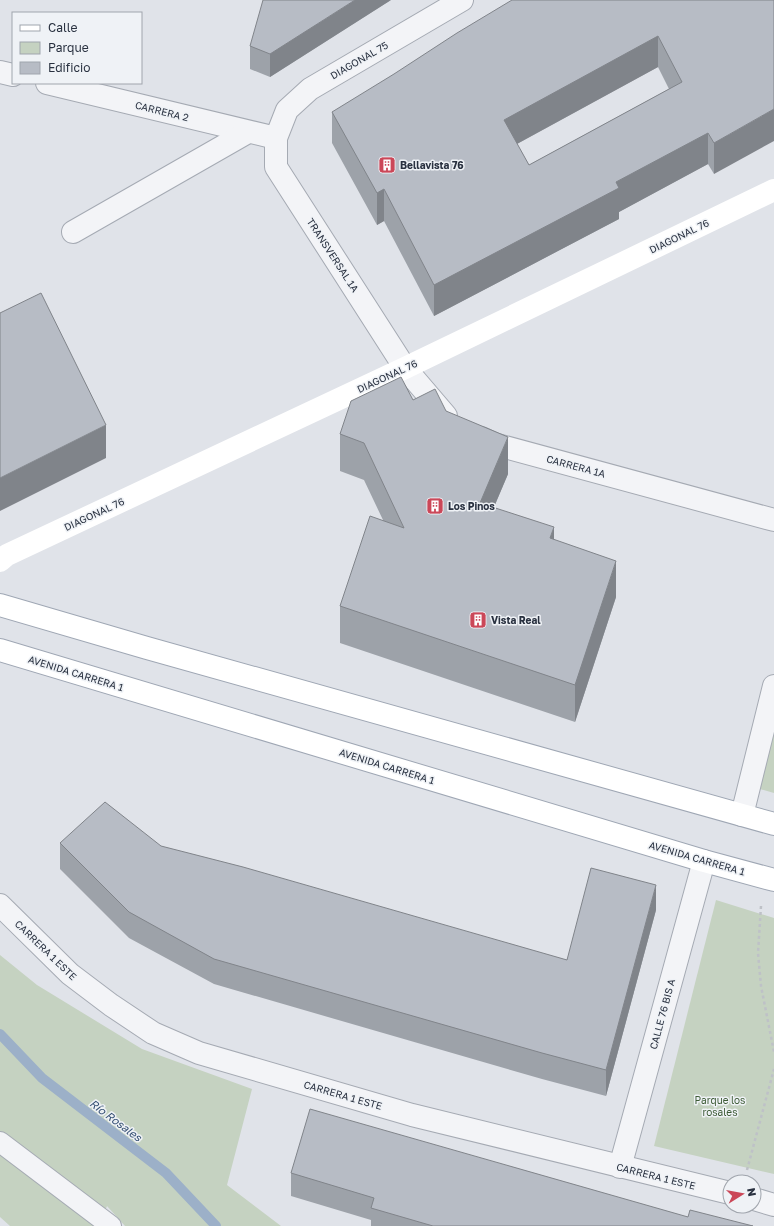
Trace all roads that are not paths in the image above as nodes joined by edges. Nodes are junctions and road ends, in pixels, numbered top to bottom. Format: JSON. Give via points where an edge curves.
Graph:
{"nodes":[{"id":1,"x":462,"y":0,"type":"edge"},
{"id":2,"x":0,"y":72,"type":"edge"},
{"id":3,"x":12,"y":75,"type":"edge"},
{"id":4,"x":51,"y":84,"type":"edge"},
{"id":5,"x":248,"y":132,"type":"junction"},
{"id":6,"x":276,"y":138,"type":"junction"},
{"id":7,"x":774,"y":190,"type":"edge"},
{"id":8,"x":73,"y":232,"type":"dead end"},
{"id":9,"x":405,"y":368,"type":"junction"},
{"id":10,"x":774,"y":520,"type":"edge"},
{"id":11,"x":0,"y":561,"type":"edge"},
{"id":12,"x":0,"y":605,"type":"edge"},
{"id":13,"x":0,"y":650,"type":"edge"},
{"id":14,"x":774,"y":686,"type":"edge"},
{"id":15,"x":742,"y":815,"type":"junction"},
{"id":16,"x":774,"y":824,"type":"edge"},
{"id":17,"x":704,"y":861,"type":"junction"},
{"id":18,"x":774,"y":880,"type":"edge"},
{"id":19,"x":0,"y":906,"type":"edge"},
{"id":20,"x":0,"y":1142,"type":"edge"},
{"id":21,"x":620,"y":1167,"type":"junction"},
{"id":22,"x":722,"y":1192,"type":"edge"},
{"id":23,"x":762,"y":1202,"type":"edge"},
{"id":24,"x":774,"y":1204,"type":"edge"},
{"id":25,"x":111,"y":1226,"type":"edge"}],
"edges":[{"from":1,"to":6,"type":"street","name":"DIAGONAL 75","via":[[310,89],[287,110]]},
{"from":2,"to":3,"type":"street"},
{"from":4,"to":5,"type":"street","name":"CARRERA 2"},
{"from":5,"to":6,"type":"street","name":"CARRERA 2"},
{"from":5,"to":8,"type":"street"},
{"from":6,"to":9,"type":"street","name":"TRANSVERSAL 1A","via":[[276,167]]},
{"from":7,"to":9,"type":"main road","name":"DIAGONAL 76"},
{"from":9,"to":10,"type":"street","name":"CARRERA 1A","via":[[454,426],[494,444]]},
{"from":9,"to":11,"type":"main road","name":"DIAGONAL 76","via":[[7,555]]},
{"from":12,"to":15,"type":"main road"},
{"from":13,"to":17,"type":"main road","name":"AVENIDA CARRERA 1"},
{"from":14,"to":15,"type":"street"},
{"from":15,"to":16,"type":"main road"},
{"from":17,"to":18,"type":"main road","name":"AVENIDA CARRERA 1"},
{"from":17,"to":21,"type":"street","name":"CALLE 76 BIS A"},
{"from":19,"to":21,"type":"street","name":"CARRERA 1 ESTE","via":[[70,974],[111,1005],[153,1033],[199,1053],[412,1115]]},
{"from":20,"to":25,"type":"lane"},
{"from":21,"to":22,"type":"street","name":"CARRERA 1 ESTE"},
{"from":23,"to":24,"type":"street"}]}
